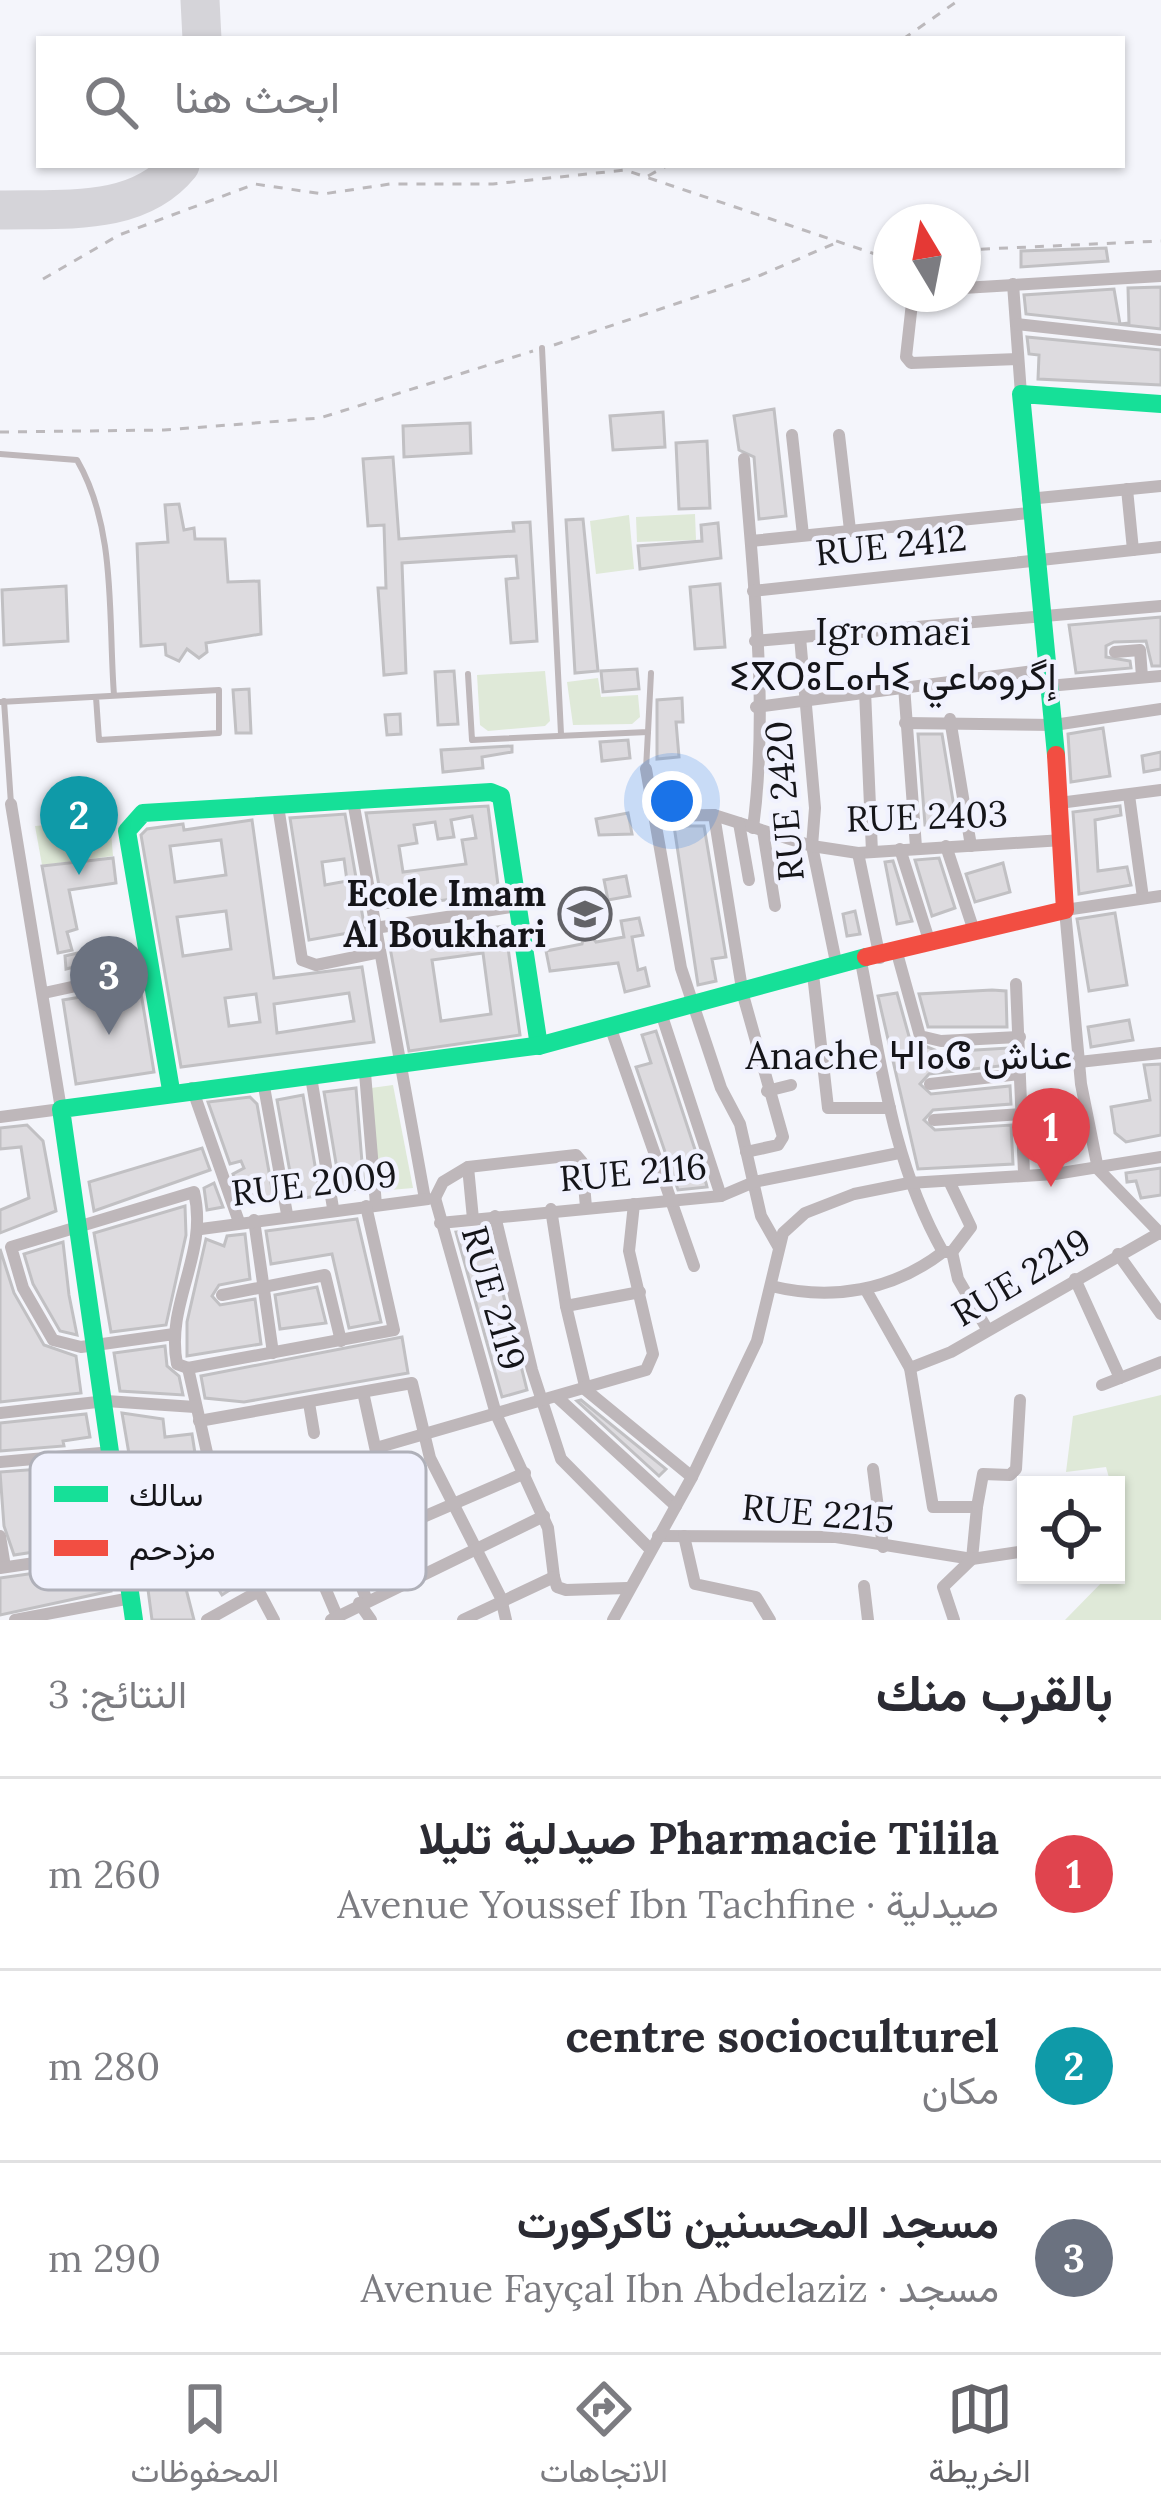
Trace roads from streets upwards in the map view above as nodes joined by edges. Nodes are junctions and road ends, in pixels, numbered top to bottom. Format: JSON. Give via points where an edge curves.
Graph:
{"nodes":[{"id":1,"x":1161,"y":277,"type":"edge"},
{"id":2,"x":1013,"y":284,"type":"junction"},
{"id":3,"x":981,"y":287,"type":"edge"},
{"id":4,"x":911,"y":312,"type":"edge"},
{"id":5,"x":1016,"y":324,"type":"junction"},
{"id":6,"x":1161,"y":340,"type":"edge"},
{"id":7,"x":1018,"y":358,"type":"junction"},
{"id":8,"x":1021,"y":394,"type":"junction"},
{"id":9,"x":1161,"y":404,"type":"edge"},
{"id":10,"x":792,"y":435,"type":"dead end"},
{"id":11,"x":839,"y":435,"type":"dead end"},
{"id":12,"x":744,"y":459,"type":"dead end"},
{"id":13,"x":1161,"y":487,"type":"edge"},
{"id":14,"x":1127,"y":489,"type":"junction"},
{"id":15,"x":1028,"y":506,"type":"junction"},
{"id":16,"x":850,"y":530,"type":"junction"},
{"id":17,"x":803,"y":535,"type":"junction"},
{"id":18,"x":751,"y":541,"type":"junction"},
{"id":19,"x":1161,"y":547,"type":"edge"},
{"id":20,"x":1133,"y":550,"type":"junction"},
{"id":21,"x":1035,"y":560,"type":"junction"},
{"id":22,"x":753,"y":591,"type":"junction"},
{"id":23,"x":1161,"y":606,"type":"edge"},
{"id":24,"x":1043,"y":618,"type":"junction"},
{"id":25,"x":800,"y":637,"type":"junction"},
{"id":26,"x":755,"y":641,"type":"junction"},
{"id":27,"x":1115,"y":652,"type":"dead end"},
{"id":28,"x":1161,"y":676,"type":"edge"},
{"id":29,"x":1142,"y":677,"type":"junction"},
{"id":30,"x":1049,"y":678,"type":"junction"},
{"id":31,"x":904,"y":686,"type":"junction"},
{"id":32,"x":865,"y":691,"type":"junction"},
{"id":33,"x":806,"y":701,"type":"junction"},
{"id":34,"x":756,"y":707,"type":"junction"},
{"id":35,"x":1161,"y":709,"type":"edge"},
{"id":36,"x":950,"y":719,"type":"junction"},
{"id":37,"x":905,"y":723,"type":"junction"},
{"id":38,"x":1054,"y":725,"type":"junction"},
{"id":39,"x":646,"y":769,"type":"road end"},
{"id":40,"x":1161,"y":790,"type":"edge"},
{"id":41,"x":1129,"y":795,"type":"junction"},
{"id":42,"x":353,"y":801,"type":"junction"},
{"id":43,"x":1059,"y":803,"type":"junction"},
{"id":44,"x":11,"y":804,"type":"road end"},
{"id":45,"x":278,"y":806,"type":"junction"},
{"id":46,"x":714,"y":815,"type":"junction"},
{"id":47,"x":654,"y":816,"type":"junction"},
{"id":48,"x":752,"y":828,"type":"junction"},
{"id":49,"x":1063,"y":840,"type":"junction"},
{"id":50,"x":812,"y":846,"type":"junction"},
{"id":51,"x":946,"y":846,"type":"junction"},
{"id":52,"x":971,"y":846,"type":"junction"},
{"id":53,"x":916,"y":847,"type":"junction"},
{"id":54,"x":900,"y":849,"type":"junction"},
{"id":55,"x":865,"y":853,"type":"junction"},
{"id":56,"x":749,"y":880,"type":"dead end"},
{"id":57,"x":1161,"y":896,"type":"edge"},
{"id":58,"x":1143,"y":898,"type":"junction"},
{"id":59,"x":518,"y":906,"type":"junction"},
{"id":60,"x":775,"y":906,"type":"dead end"},
{"id":61,"x":1065,"y":910,"type":"junction"},
{"id":62,"x":375,"y":928,"type":"junction"},
{"id":63,"x":974,"y":932,"type":"junction"},
{"id":64,"x":930,"y":943,"type":"junction"},
{"id":65,"x":380,"y":952,"type":"junction"},
{"id":66,"x":879,"y":957,"type":"junction"},
{"id":67,"x":837,"y":967,"type":"junction"},
{"id":68,"x":150,"y":970,"type":"junction"},
{"id":69,"x":813,"y":974,"type":"junction"},
{"id":70,"x":1016,"y":984,"type":"dead end"},
{"id":71,"x":44,"y":993,"type":"junction"},
{"id":72,"x":743,"y":995,"type":"junction"},
{"id":73,"x":694,"y":1009,"type":"junction"},
{"id":74,"x":662,"y":1016,"type":"junction"},
{"id":75,"x":610,"y":1029,"type":"junction"},
{"id":76,"x":1019,"y":1037,"type":"junction"},
{"id":77,"x":539,"y":1046,"type":"junction"},
{"id":78,"x":1161,"y":1053,"type":"edge"},
{"id":79,"x":1079,"y":1062,"type":"junction"},
{"id":80,"x":398,"y":1070,"type":"junction"},
{"id":81,"x":365,"y":1073,"type":"junction"},
{"id":82,"x":1019,"y":1074,"type":"junction"},
{"id":83,"x":311,"y":1077,"type":"junction"},
{"id":84,"x":263,"y":1082,"type":"junction"},
{"id":85,"x":930,"y":1084,"type":"dead end"},
{"id":86,"x":791,"y":1085,"type":"dead end"},
{"id":87,"x":192,"y":1087,"type":"junction"},
{"id":88,"x":171,"y":1090,"type":"junction"},
{"id":89,"x":767,"y":1090,"type":"junction"},
{"id":90,"x":890,"y":1108,"type":"junction"},
{"id":91,"x":62,"y":1109,"type":"junction"},
{"id":92,"x":1023,"y":1114,"type":"junction"},
{"id":93,"x":0,"y":1117,"type":"edge"},
{"id":94,"x":934,"y":1120,"type":"dead end"},
{"id":95,"x":746,"y":1152,"type":"junction"},
{"id":96,"x":899,"y":1153,"type":"junction"},
{"id":97,"x":1161,"y":1157,"type":"edge"},
{"id":98,"x":468,"y":1167,"type":"junction"},
{"id":99,"x":1098,"y":1169,"type":"junction"},
{"id":100,"x":1024,"y":1173,"type":"junction"},
{"id":101,"x":949,"y":1180,"type":"junction"},
{"id":102,"x":754,"y":1182,"type":"junction"},
{"id":103,"x":908,"y":1184,"type":"junction"},
{"id":104,"x":721,"y":1196,"type":"junction"},
{"id":105,"x":430,"y":1198,"type":"junction"},
{"id":106,"x":668,"y":1202,"type":"junction"},
{"id":107,"x":634,"y":1204,"type":"junction"},
{"id":108,"x":371,"y":1205,"type":"junction"},
{"id":109,"x":586,"y":1207,"type":"junction"},
{"id":110,"x":333,"y":1208,"type":"junction"},
{"id":111,"x":551,"y":1210,"type":"junction"},
{"id":112,"x":287,"y":1214,"type":"junction"},
{"id":113,"x":495,"y":1216,"type":"junction"},
{"id":114,"x":473,"y":1219,"type":"junction"},
{"id":115,"x":247,"y":1221,"type":"junction"},
{"id":116,"x":440,"y":1223,"type":"junction"},
{"id":117,"x":80,"y":1225,"type":"junction"},
{"id":118,"x":201,"y":1229,"type":"junction"},
{"id":119,"x":1161,"y":1233,"type":"edge"},
{"id":120,"x":778,"y":1246,"type":"junction"},
{"id":121,"x":948,"y":1252,"type":"junction"},
{"id":122,"x":1118,"y":1254,"type":"junction"},
{"id":123,"x":694,"y":1266,"type":"dead end"},
{"id":124,"x":1075,"y":1280,"type":"junction"},
{"id":125,"x":771,"y":1286,"type":"junction"},
{"id":126,"x":262,"y":1287,"type":"junction"},
{"id":127,"x":866,"y":1290,"type":"junction"},
{"id":128,"x":640,"y":1292,"type":"junction"},
{"id":129,"x":222,"y":1295,"type":"dead end"},
{"id":130,"x":566,"y":1306,"type":"junction"},
{"id":131,"x":1161,"y":1314,"type":"edge"},
{"id":132,"x":987,"y":1329,"type":"junction"},
{"id":133,"x":174,"y":1334,"type":"junction"},
{"id":134,"x":340,"y":1341,"type":"junction"},
{"id":135,"x":98,"y":1345,"type":"junction"},
{"id":136,"x":273,"y":1353,"type":"junction"},
{"id":137,"x":1161,"y":1362,"type":"edge"},
{"id":138,"x":910,"y":1368,"type":"junction"},
{"id":139,"x":188,"y":1369,"type":"junction"},
{"id":140,"x":1120,"y":1378,"type":"junction"},
{"id":141,"x":1102,"y":1385,"type":"dead end"},
{"id":142,"x":586,"y":1390,"type":"junction"},
{"id":143,"x":363,"y":1391,"type":"junction"},
{"id":144,"x":557,"y":1397,"type":"junction"},
{"id":145,"x":1020,"y":1400,"type":"dead end"},
{"id":146,"x":106,"y":1401,"type":"junction"},
{"id":147,"x":542,"y":1401,"type":"junction"},
{"id":148,"x":309,"y":1403,"type":"junction"},
{"id":149,"x":0,"y":1413,"type":"edge"},
{"id":150,"x":197,"y":1414,"type":"junction"},
{"id":151,"x":496,"y":1414,"type":"junction"},
{"id":152,"x":424,"y":1432,"type":"junction"},
{"id":153,"x":314,"y":1433,"type":"dead end"},
{"id":154,"x":376,"y":1448,"type":"junction"},
{"id":155,"x":113,"y":1451,"type":"joint"},
{"id":156,"x":103,"y":1452,"type":"edge"},
{"id":157,"x":205,"y":1452,"type":"edge"},
{"id":158,"x":377,"y":1452,"type":"edge"},
{"id":159,"x":30,"y":1459,"type":"edge"},
{"id":160,"x":0,"y":1462,"type":"edge"},
{"id":161,"x":873,"y":1469,"type":"dead end"},
{"id":162,"x":525,"y":1473,"type":"junction"},
{"id":163,"x":692,"y":1477,"type":"junction"},
{"id":164,"x":450,"y":1502,"type":"junction"},
{"id":165,"x":676,"y":1506,"type":"junction"},
{"id":166,"x":977,"y":1507,"type":"junction"},
{"id":167,"x":426,"y":1514,"type":"edge"},
{"id":168,"x":544,"y":1516,"type":"junction"},
{"id":169,"x":0,"y":1536,"type":"edge"},
{"id":170,"x":685,"y":1536,"type":"junction"},
{"id":171,"x":654,"y":1542,"type":"junction"},
{"id":172,"x":476,"y":1546,"type":"junction"},
{"id":173,"x":883,"y":1547,"type":"junction"},
{"id":174,"x":1017,"y":1552,"type":"edge"},
{"id":175,"x":972,"y":1559,"type":"junction"},
{"id":176,"x":2,"y":1567,"type":"edge"},
{"id":177,"x":426,"y":1570,"type":"edge"},
{"id":178,"x":554,"y":1577,"type":"junction"},
{"id":179,"x":864,"y":1586,"type":"dead end"},
{"id":180,"x":627,"y":1588,"type":"junction"},
{"id":181,"x":130,"y":1590,"type":"edge"},
{"id":182,"x":359,"y":1590,"type":"edge"},
{"id":183,"x":383,"y":1590,"type":"edge"},
{"id":184,"x":259,"y":1591,"type":"joint"},
{"id":185,"x":131,"y":1598,"type":"junction"},
{"id":186,"x":501,"y":1598,"type":"junction"},
{"id":187,"x":362,"y":1600,"type":"junction"},
{"id":188,"x":334,"y":1618,"type":"edge"},
{"id":189,"x":15,"y":1620,"type":"edge"},
{"id":190,"x":134,"y":1620,"type":"edge"},
{"id":191,"x":207,"y":1620,"type":"edge"},
{"id":192,"x":274,"y":1620,"type":"edge"},
{"id":193,"x":371,"y":1620,"type":"edge"},
{"id":194,"x":463,"y":1620,"type":"edge"},
{"id":195,"x":506,"y":1620,"type":"edge"},
{"id":196,"x":614,"y":1620,"type":"edge"},
{"id":197,"x":770,"y":1620,"type":"edge"},
{"id":198,"x":868,"y":1620,"type":"edge"},
{"id":199,"x":954,"y":1620,"type":"edge"}],
"edges":[{"from":1,"to":2,"type":"street"},
{"from":2,"to":3,"type":"street"},
{"from":2,"to":5,"type":"street"},
{"from":4,"to":7,"type":"street","via":[[911,363]]},
{"from":5,"to":6,"type":"street"},
{"from":5,"to":7,"type":"street"},
{"from":7,"to":8,"type":"street"},
{"from":8,"to":9,"type":"street"},
{"from":8,"to":15,"type":"street"},
{"from":10,"to":17,"type":"street"},
{"from":11,"to":16,"type":"street"},
{"from":12,"to":18,"type":"street"},
{"from":13,"to":14,"type":"street"},
{"from":14,"to":15,"type":"street"},
{"from":14,"to":20,"type":"street"},
{"from":15,"to":16,"type":"street"},
{"from":15,"to":21,"type":"street"},
{"from":16,"to":17,"type":"street"},
{"from":17,"to":18,"type":"street"},
{"from":18,"to":22,"type":"street"},
{"from":19,"to":20,"type":"street","name":"RUE 2412"},
{"from":20,"to":21,"type":"street","name":"RUE 2412"},
{"from":21,"to":22,"type":"street","name":"RUE 2412"},
{"from":21,"to":24,"type":"street"},
{"from":22,"to":26,"type":"street"},
{"from":23,"to":24,"type":"street"},
{"from":24,"to":25,"type":"street"},
{"from":24,"to":30,"type":"street"},
{"from":25,"to":26,"type":"street"},
{"from":25,"to":33,"type":"street","name":"RUE 2420"},
{"from":26,"to":34,"type":"street"},
{"from":27,"to":29,"type":"street","via":[[1140,650]]},
{"from":28,"to":29,"type":"street"},
{"from":29,"to":30,"type":"street"},
{"from":30,"to":31,"type":"street"},
{"from":30,"to":38,"type":"street"},
{"from":31,"to":32,"type":"street"},
{"from":31,"to":37,"type":"street"},
{"from":32,"to":33,"type":"street"},
{"from":32,"to":55,"type":"street"},
{"from":33,"to":34,"type":"street"},
{"from":33,"to":50,"type":"street","name":"RUE 2420"},
{"from":34,"to":48,"type":"street"},
{"from":35,"to":38,"type":"street"},
{"from":36,"to":37,"type":"street"},
{"from":36,"to":38,"type":"street"},
{"from":36,"to":52,"type":"street"},
{"from":37,"to":53,"type":"street"},
{"from":38,"to":43,"type":"street"},
{"from":39,"to":47,"type":"street"},
{"from":40,"to":41,"type":"street"},
{"from":41,"to":43,"type":"street"},
{"from":41,"to":58,"type":"street"},
{"from":42,"to":45,"type":"street"},
{"from":42,"to":59,"type":"street","via":[[501,796]]},
{"from":42,"to":62,"type":"street","name":"RUE 2119"},
{"from":43,"to":49,"type":"street"},
{"from":44,"to":71,"type":"street"},
{"from":45,"to":65,"type":"street","via":[[302,960],[316,965]]},
{"from":45,"to":68,"type":"street","via":[[143,813],[130,823]]},
{"from":46,"to":47,"type":"street","name":"RUE 2403"},
{"from":46,"to":48,"type":"street","name":"RUE 2403"},
{"from":46,"to":72,"type":"street"},
{"from":47,"to":73,"type":"street"},
{"from":48,"to":50,"type":"street","name":"RUE 2403"},
{"from":48,"to":56,"type":"street"},
{"from":48,"to":60,"type":"street"},
{"from":49,"to":52,"type":"street","name":"RUE 2403"},
{"from":49,"to":61,"type":"street"},
{"from":50,"to":55,"type":"street","name":"RUE 2403"},
{"from":50,"to":67,"type":"street","name":"RUE 2420"},
{"from":51,"to":52,"type":"street","name":"RUE 2403"},
{"from":51,"to":53,"type":"street","name":"RUE 2403"},
{"from":51,"to":63,"type":"street"},
{"from":53,"to":54,"type":"street","name":"RUE 2403"},
{"from":54,"to":55,"type":"street","name":"RUE 2403"},
{"from":54,"to":64,"type":"street"},
{"from":55,"to":66,"type":"street"},
{"from":57,"to":58,"type":"street"},
{"from":58,"to":61,"type":"street"},
{"from":59,"to":62,"type":"street"},
{"from":59,"to":77,"type":"street"},
{"from":61,"to":63,"type":"street"},
{"from":61,"to":79,"type":"street"},
{"from":62,"to":65,"type":"street","name":"RUE 2119"},
{"from":63,"to":64,"type":"street"},
{"from":64,"to":66,"type":"street"},
{"from":65,"to":80,"type":"street","name":"RUE 2119"},
{"from":66,"to":67,"type":"street"},
{"from":66,"to":76,"type":"street","via":[[920,1036]]},
{"from":66,"to":90,"type":"street"},
{"from":67,"to":69,"type":"street"},
{"from":68,"to":71,"type":"street"},
{"from":68,"to":88,"type":"street"},
{"from":69,"to":72,"type":"street"},
{"from":69,"to":90,"type":"street","via":[[828,1108]]},
{"from":70,"to":76,"type":"street"},
{"from":71,"to":91,"type":"street"},
{"from":72,"to":73,"type":"street"},
{"from":72,"to":89,"type":"street"},
{"from":73,"to":74,"type":"street"},
{"from":73,"to":95,"type":"street"},
{"from":74,"to":75,"type":"street"},
{"from":74,"to":104,"type":"street"},
{"from":75,"to":77,"type":"street"},
{"from":75,"to":106,"type":"street"},
{"from":76,"to":82,"type":"street"},
{"from":77,"to":80,"type":"street"},
{"from":78,"to":79,"type":"street"},
{"from":79,"to":99,"type":"street"},
{"from":80,"to":81,"type":"street"},
{"from":80,"to":105,"type":"street","name":"RUE 2119"},
{"from":81,"to":83,"type":"street"},
{"from":81,"to":108,"type":"street"},
{"from":82,"to":85,"type":"street"},
{"from":82,"to":92,"type":"street"},
{"from":83,"to":84,"type":"street"},
{"from":83,"to":110,"type":"street"},
{"from":84,"to":87,"type":"street"},
{"from":84,"to":112,"type":"street"},
{"from":86,"to":89,"type":"street"},
{"from":87,"to":88,"type":"street"},
{"from":87,"to":115,"type":"street"},
{"from":88,"to":91,"type":"street"},
{"from":89,"to":95,"type":"street","via":[[783,1141]]},
{"from":90,"to":96,"type":"street"},
{"from":91,"to":93,"type":"street"},
{"from":91,"to":117,"type":"street"},
{"from":92,"to":94,"type":"street"},
{"from":92,"to":100,"type":"street"},
{"from":95,"to":102,"type":"street"},
{"from":96,"to":102,"type":"street","name":"RUE 2116"},
{"from":96,"to":103,"type":"street"},
{"from":97,"to":99,"type":"street"},
{"from":98,"to":105,"type":"street"},
{"from":98,"to":109,"type":"street","via":[[576,1155]]},
{"from":98,"to":114,"type":"street"},
{"from":99,"to":100,"type":"street"},
{"from":99,"to":119,"type":"street"},
{"from":100,"to":101,"type":"street"},
{"from":101,"to":103,"type":"street"},
{"from":101,"to":121,"type":"street","via":[[971,1227]]},
{"from":102,"to":104,"type":"street","name":"RUE 2116"},
{"from":102,"to":120,"type":"street"},
{"from":103,"to":120,"type":"street","via":[[822,1205]]},
{"from":103,"to":121,"type":"street"},
{"from":104,"to":106,"type":"street","name":"RUE 2116"},
{"from":105,"to":108,"type":"street","name":"RUE 2009"},
{"from":105,"to":116,"type":"street","name":"RUE 2119"},
{"from":106,"to":107,"type":"street","name":"RUE 2116"},
{"from":106,"to":123,"type":"street"},
{"from":107,"to":109,"type":"street","name":"RUE 2116"},
{"from":107,"to":128,"type":"street","via":[[628,1241]]},
{"from":108,"to":110,"type":"street","name":"RUE 2009"},
{"from":108,"to":134,"type":"street","via":[[396,1324],[388,1333]]},
{"from":109,"to":111,"type":"street","name":"RUE 2116"},
{"from":110,"to":112,"type":"street","name":"RUE 2009"},
{"from":111,"to":113,"type":"street","name":"RUE 2116"},
{"from":111,"to":130,"type":"street"},
{"from":112,"to":115,"type":"street","name":"RUE 2009"},
{"from":113,"to":114,"type":"street","name":"RUE 2116"},
{"from":113,"to":147,"type":"street"},
{"from":114,"to":116,"type":"street","name":"RUE 2116"},
{"from":115,"to":118,"type":"street","name":"RUE 2009"},
{"from":115,"to":126,"type":"street"},
{"from":116,"to":151,"type":"street","name":"RUE 2119"},
{"from":117,"to":118,"type":"street","via":[[190,1191]]},
{"from":117,"to":135,"type":"street"},
{"from":117,"to":135,"type":"street","via":[[18,1241],[10,1253],[48,1337]]},
{"from":118,"to":133,"type":"street"},
{"from":119,"to":122,"type":"street","name":"RUE 2219"},
{"from":120,"to":125,"type":"street"},
{"from":121,"to":127,"type":"street"},
{"from":121,"to":132,"type":"street"},
{"from":122,"to":124,"type":"street","name":"RUE 2219"},
{"from":122,"to":131,"type":"street"},
{"from":124,"to":132,"type":"street","name":"RUE 2219"},
{"from":124,"to":140,"type":"street"},
{"from":125,"to":127,"type":"street","via":[[816,1294]]},
{"from":125,"to":163,"type":"street","via":[[757,1341]]},
{"from":126,"to":129,"type":"street"},
{"from":126,"to":134,"type":"street","via":[[325,1275]]},
{"from":126,"to":136,"type":"street"},
{"from":127,"to":138,"type":"street"},
{"from":128,"to":130,"type":"street"},
{"from":128,"to":142,"type":"street","via":[[653,1354],[641,1374]]},
{"from":130,"to":142,"type":"street"},
{"from":132,"to":138,"type":"street","name":"RUE 2219"},
{"from":133,"to":135,"type":"street"},
{"from":133,"to":139,"type":"street","via":[[177,1364]]},
{"from":134,"to":136,"type":"street"},
{"from":135,"to":146,"type":"street"},
{"from":136,"to":139,"type":"street"},
{"from":137,"to":140,"type":"street"},
{"from":138,"to":166,"type":"street","via":[[934,1508]]},
{"from":139,"to":150,"type":"street"},
{"from":140,"to":141,"type":"street"},
{"from":142,"to":144,"type":"street"},
{"from":142,"to":163,"type":"street"},
{"from":143,"to":148,"type":"street"},
{"from":143,"to":152,"type":"street","via":[[414,1385]]},
{"from":143,"to":154,"type":"street"},
{"from":144,"to":147,"type":"street"},
{"from":144,"to":165,"type":"street"},
{"from":145,"to":166,"type":"street","via":[[1016,1469],[982,1474]]},
{"from":146,"to":149,"type":"street"},
{"from":146,"to":150,"type":"street"},
{"from":146,"to":155,"type":"street"},
{"from":147,"to":151,"type":"street"},
{"from":147,"to":171,"type":"street","via":[[566,1467]]},
{"from":148,"to":150,"type":"street"},
{"from":148,"to":153,"type":"street"},
{"from":150,"to":157,"type":"street"},
{"from":151,"to":152,"type":"street"},
{"from":151,"to":162,"type":"street","name":"RUE 2119"},
{"from":152,"to":154,"type":"street"},
{"from":152,"to":164,"type":"street"},
{"from":154,"to":158,"type":"street"},
{"from":155,"to":156,"type":"street"},
{"from":159,"to":160,"type":"street"},
{"from":161,"to":173,"type":"street"},
{"from":162,"to":164,"type":"street"},
{"from":162,"to":168,"type":"street","name":"RUE 2119"},
{"from":163,"to":165,"type":"street"},
{"from":164,"to":167,"type":"street"},
{"from":164,"to":172,"type":"street"},
{"from":165,"to":171,"type":"street"},
{"from":166,"to":175,"type":"street"},
{"from":168,"to":172,"type":"street"},
{"from":168,"to":178,"type":"street","name":"RUE 2119"},
{"from":169,"to":176,"type":"street"},
{"from":170,"to":171,"type":"street","name":"RUE 2215"},
{"from":170,"to":173,"type":"street","name":"RUE 2215","via":[[836,1537]]},
{"from":170,"to":197,"type":"street","via":[[695,1584],[756,1597]]},
{"from":171,"to":180,"type":"street"},
{"from":172,"to":177,"type":"street"},
{"from":172,"to":186,"type":"street"},
{"from":173,"to":175,"type":"street","name":"RUE 2215"},
{"from":174,"to":175,"type":"street","name":"RUE 2215"},
{"from":175,"to":199,"type":"street","via":[[943,1587]]},
{"from":178,"to":180,"type":"street","via":[[566,1590]]},
{"from":178,"to":186,"type":"street"},
{"from":179,"to":198,"type":"street"},
{"from":180,"to":196,"type":"street"},
{"from":181,"to":185,"type":"street"},
{"from":182,"to":187,"type":"street"},
{"from":183,"to":187,"type":"street"},
{"from":184,"to":191,"type":"street"},
{"from":184,"to":192,"type":"street"},
{"from":185,"to":189,"type":"street"},
{"from":185,"to":190,"type":"street"},
{"from":186,"to":194,"type":"street"},
{"from":186,"to":195,"type":"street"},
{"from":187,"to":188,"type":"street"},
{"from":187,"to":193,"type":"street"}]}
